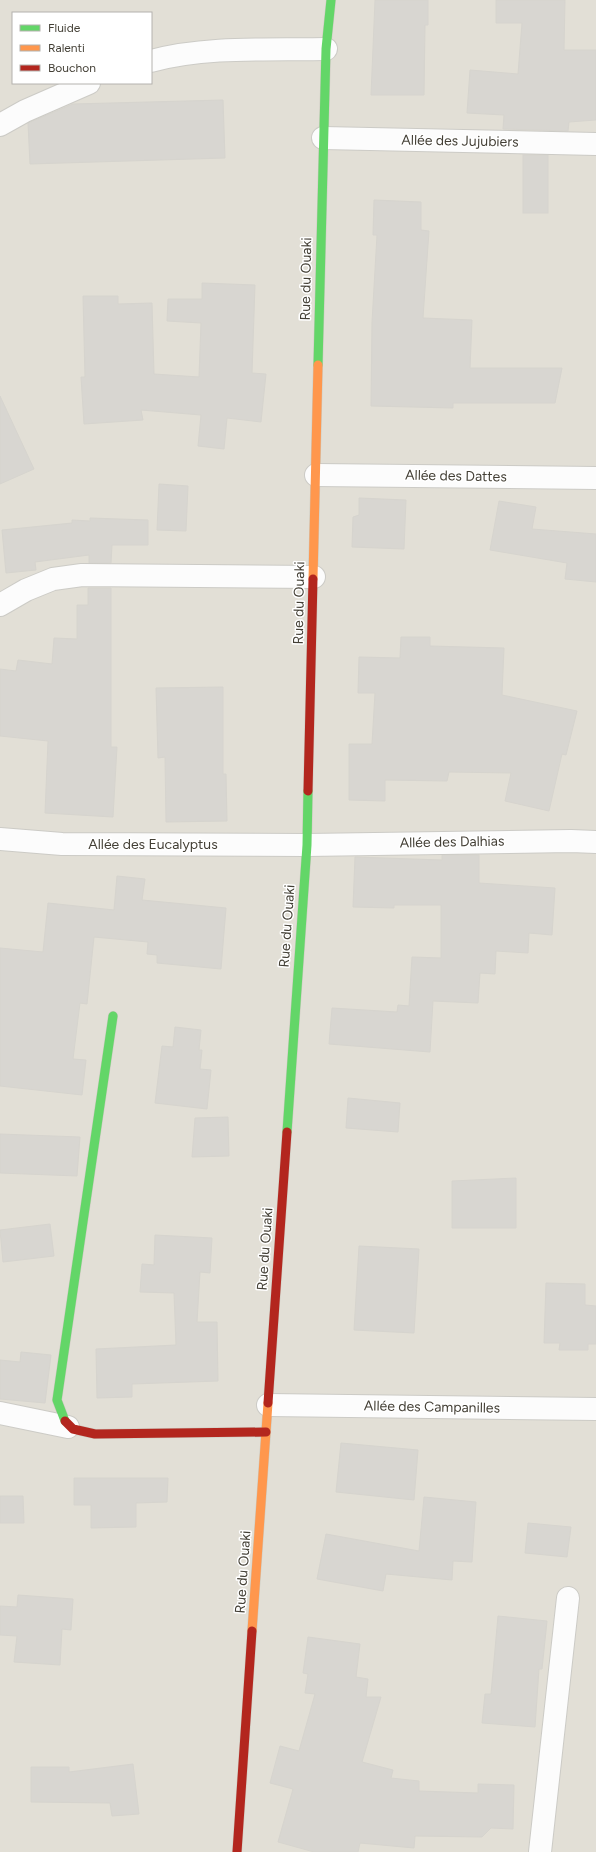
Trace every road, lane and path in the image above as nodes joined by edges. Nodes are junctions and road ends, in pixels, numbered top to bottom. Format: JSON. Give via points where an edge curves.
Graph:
{"nodes":[{"id":1,"x":331,"y":0,"type":"edge"},
{"id":2,"x":326,"y":49,"type":"junction"},
{"id":3,"x":152,"y":61,"type":"edge"},
{"id":4,"x":87,"y":84,"type":"edge"},
{"id":5,"x":0,"y":125,"type":"edge"},
{"id":6,"x":323,"y":138,"type":"junction"},
{"id":7,"x":596,"y":144,"type":"edge"},
{"id":8,"x":316,"y":475,"type":"junction"},
{"id":9,"x":596,"y":478,"type":"edge"},
{"id":10,"x":314,"y":577,"type":"junction"},
{"id":11,"x":0,"y":605,"type":"edge"},
{"id":12,"x":0,"y":839,"type":"edge"},
{"id":13,"x":596,"y":842,"type":"edge"},
{"id":14,"x":307,"y":845,"type":"junction"},
{"id":15,"x":113,"y":1016,"type":"dead end"},
{"id":16,"x":268,"y":1405,"type":"junction"},
{"id":17,"x":596,"y":1409,"type":"edge"},
{"id":18,"x":0,"y":1413,"type":"edge"},
{"id":19,"x":68,"y":1427,"type":"junction"},
{"id":20,"x":266,"y":1432,"type":"junction"},
{"id":21,"x":568,"y":1598,"type":"dead end"},
{"id":22,"x":237,"y":1852,"type":"edge"},
{"id":23,"x":540,"y":1852,"type":"edge"}],
"edges":[{"from":1,"to":2,"type":"street","name":"Rue du Ouaki"},
{"from":2,"to":3,"type":"street","via":[[211,52]]},
{"from":2,"to":6,"type":"street","name":"Rue du Ouaki"},
{"from":4,"to":5,"type":"street"},
{"from":6,"to":7,"type":"street","name":"Allée des Jujubiers"},
{"from":6,"to":8,"type":"street","name":"Rue du Ouaki"},
{"from":8,"to":9,"type":"street","name":"Allée des Dattes"},
{"from":8,"to":10,"type":"street","name":"Rue du Ouaki"},
{"from":10,"to":11,"type":"street","via":[[82,575],[53,579],[26,590]]},
{"from":10,"to":14,"type":"street","name":"Rue du Ouaki"},
{"from":12,"to":14,"type":"street","name":"Allée des Eucalyptus","via":[[62,844]]},
{"from":13,"to":14,"type":"street","name":"Allée des Dalhias"},
{"from":14,"to":16,"type":"street","name":"Rue du Ouaki"},
{"from":15,"to":19,"type":"street","via":[[57,1400],[60,1415]]},
{"from":16,"to":17,"type":"street","name":"Allée des Campanilles"},
{"from":16,"to":20,"type":"street","name":"Rue du Ouaki"},
{"from":18,"to":19,"type":"street"},
{"from":19,"to":20,"type":"street","via":[[82,1433],[95,1434]]},
{"from":20,"to":22,"type":"street","name":"Rue du Ouaki"},
{"from":21,"to":23,"type":"street"}]}
